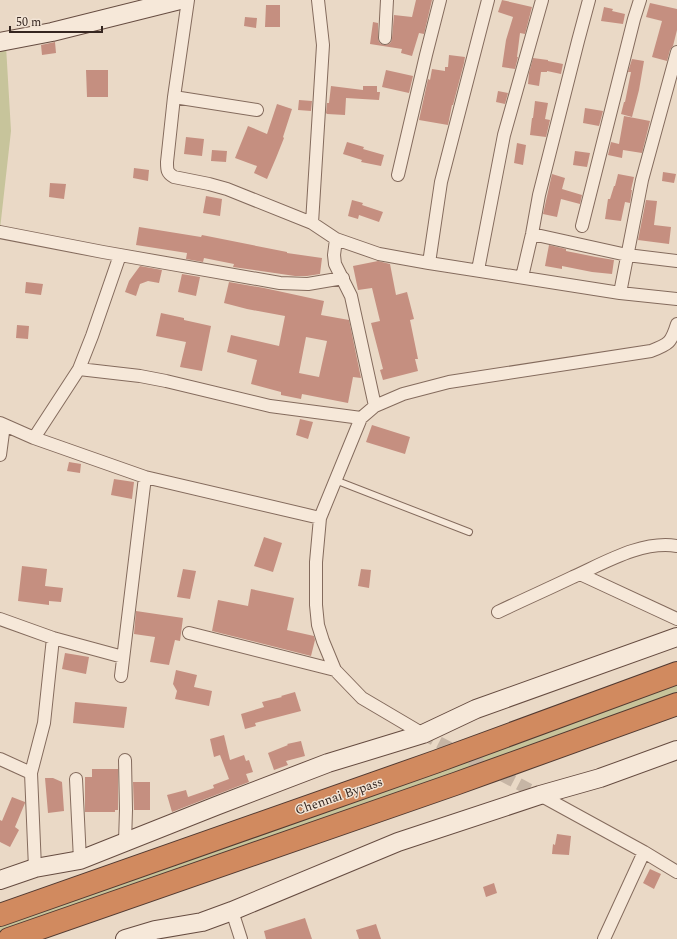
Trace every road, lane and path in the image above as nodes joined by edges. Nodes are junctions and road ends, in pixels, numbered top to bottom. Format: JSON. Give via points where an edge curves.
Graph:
{"nodes":[{"id":1,"x":180,"y":0,"type":"edge"},
{"id":2,"x":188,"y":0,"type":"edge"},
{"id":3,"x":318,"y":0,"type":"edge"},
{"id":4,"x":387,"y":0,"type":"edge"},
{"id":5,"x":440,"y":0,"type":"edge"},
{"id":6,"x":488,"y":0,"type":"edge"},
{"id":7,"x":542,"y":0,"type":"edge"},
{"id":8,"x":589,"y":0,"type":"edge"},
{"id":9,"x":640,"y":0,"type":"edge"},
{"id":10,"x":156,"y":3,"type":"edge"},
{"id":11,"x":385,"y":38,"type":"dead end"},
{"id":12,"x":0,"y":42,"type":"edge"},
{"id":13,"x":677,"y":52,"type":"edge"},
{"id":14,"x":174,"y":97,"type":"junction"},
{"id":15,"x":257,"y":110,"type":"dead end"},
{"id":16,"x":398,"y":175,"type":"dead end"},
{"id":17,"x":312,"y":223,"type":"junction"},
{"id":18,"x":582,"y":226,"type":"dead end"},
{"id":19,"x":0,"y":232,"type":"edge"},
{"id":20,"x":532,"y":234,"type":"junction"},
{"id":21,"x":336,"y":240,"type":"junction"},
{"id":22,"x":120,"y":255,"type":"junction"},
{"id":23,"x":627,"y":255,"type":"junction"},
{"id":24,"x":677,"y":261,"type":"edge"},
{"id":25,"x":429,"y":262,"type":"junction"},
{"id":26,"x":478,"y":270,"type":"junction"},
{"id":27,"x":522,"y":277,"type":"junction"},
{"id":28,"x":343,"y":278,"type":"junction"},
{"id":29,"x":620,"y":293,"type":"junction"},
{"id":30,"x":677,"y":299,"type":"edge"},
{"id":31,"x":677,"y":324,"type":"edge"},
{"id":32,"x":79,"y":369,"type":"junction"},
{"id":33,"x":375,"y":406,"type":"junction"},
{"id":34,"x":361,"y":418,"type":"junction"},
{"id":35,"x":2,"y":424,"type":"edge"},
{"id":36,"x":34,"y":438,"type":"junction"},
{"id":37,"x":0,"y":455,"type":"edge"},
{"id":38,"x":145,"y":478,"type":"junction"},
{"id":39,"x":335,"y":480,"type":"junction"},
{"id":40,"x":320,"y":518,"type":"junction"},
{"id":41,"x":469,"y":532,"type":"dead end"},
{"id":42,"x":677,"y":546,"type":"edge"},
{"id":43,"x":580,"y":574,"type":"junction"},
{"id":44,"x":498,"y":612,"type":"dead end"},
{"id":45,"x":0,"y":619,"type":"edge"},
{"id":46,"x":677,"y":619,"type":"edge"},
{"id":47,"x":189,"y":633,"type":"dead end"},
{"id":48,"x":53,"y":638,"type":"junction"},
{"id":49,"x":677,"y":638,"type":"edge"},
{"id":50,"x":123,"y":657,"type":"junction"},
{"id":51,"x":335,"y":670,"type":"junction"},
{"id":52,"x":677,"y":673,"type":"edge"},
{"id":53,"x":121,"y":676,"type":"dead end"},
{"id":54,"x":677,"y":704,"type":"edge"},
{"id":55,"x":423,"y":734,"type":"junction"},
{"id":56,"x":677,"y":750,"type":"edge"},
{"id":57,"x":0,"y":759,"type":"edge"},
{"id":58,"x":124,"y":760,"type":"dead end"},
{"id":59,"x":31,"y":773,"type":"junction"},
{"id":60,"x":76,"y":779,"type":"dead end"},
{"id":61,"x":540,"y":795,"type":"junction"},
{"id":62,"x":125,"y":842,"type":"junction"},
{"id":63,"x":644,"y":852,"type":"junction"},
{"id":64,"x":80,"y":860,"type":"junction"},
{"id":65,"x":35,"y":868,"type":"junction"},
{"id":66,"x":677,"y":872,"type":"edge"},
{"id":67,"x":0,"y":880,"type":"edge"},
{"id":68,"x":232,"y":911,"type":"junction"},
{"id":69,"x":0,"y":915,"type":"edge"},
{"id":70,"x":157,"y":935,"type":"edge"},
{"id":71,"x":9,"y":939,"type":"edge"},
{"id":72,"x":125,"y":939,"type":"edge"},
{"id":73,"x":241,"y":939,"type":"edge"},
{"id":74,"x":604,"y":939,"type":"edge"}],
"edges":[{"from":1,"to":10,"type":"street"},
{"from":2,"to":14,"type":"street"},
{"from":3,"to":17,"type":"street","via":[[323,45]]},
{"from":4,"to":11,"type":"street"},
{"from":5,"to":16,"type":"street"},
{"from":6,"to":25,"type":"street","via":[[441,182]]},
{"from":7,"to":26,"type":"street","via":[[504,135]]},
{"from":8,"to":20,"type":"street"},
{"from":9,"to":18,"type":"street"},
{"from":10,"to":12,"type":"street","via":[[52,32]]},
{"from":13,"to":23,"type":"street","via":[[642,180]]},
{"from":14,"to":15,"type":"street"},
{"from":14,"to":17,"type":"street","via":[[167,162],[169,174],[227,189]]},
{"from":17,"to":21,"type":"street"},
{"from":19,"to":22,"type":"street"},
{"from":20,"to":23,"type":"street"},
{"from":20,"to":27,"type":"street"},
{"from":21,"to":25,"type":"street","via":[[379,254]]},
{"from":21,"to":28,"type":"street","via":[[335,264]]},
{"from":22,"to":28,"type":"street","via":[[280,282],[308,284]]},
{"from":22,"to":32,"type":"street"},
{"from":23,"to":24,"type":"street"},
{"from":23,"to":29,"type":"street"},
{"from":25,"to":26,"type":"street"},
{"from":26,"to":27,"type":"street"},
{"from":27,"to":29,"type":"street"},
{"from":28,"to":33,"type":"street","via":[[351,296]]},
{"from":29,"to":30,"type":"street"},
{"from":31,"to":33,"type":"street","via":[[674,336],[666,346],[650,351],[449,382],[403,394]]},
{"from":32,"to":34,"type":"street","via":[[166,381],[270,406]]},
{"from":32,"to":36,"type":"street"},
{"from":33,"to":34,"type":"street"},
{"from":34,"to":39,"type":"street"},
{"from":35,"to":36,"type":"street"},
{"from":35,"to":37,"type":"street"},
{"from":36,"to":38,"type":"street"},
{"from":38,"to":40,"type":"street"},
{"from":38,"to":50,"type":"street"},
{"from":39,"to":40,"type":"street"},
{"from":39,"to":41,"type":"lane"},
{"from":40,"to":51,"type":"street","via":[[316,605],[318,625]]},
{"from":42,"to":43,"type":"street","via":[[647,546]]},
{"from":43,"to":44,"type":"street"},
{"from":43,"to":46,"type":"street"},
{"from":45,"to":48,"type":"street"},
{"from":47,"to":51,"type":"street"},
{"from":48,"to":50,"type":"street"},
{"from":48,"to":59,"type":"street","via":[[44,723]]},
{"from":49,"to":55,"type":"street","via":[[476,709]]},
{"from":50,"to":53,"type":"street"},
{"from":51,"to":55,"type":"street","via":[[362,698]]},
{"from":52,"to":69,"type":"highway","name":"Chennai Bypass","via":[[435,762]]},
{"from":54,"to":71,"type":"highway","name":"Chennai Bypass","via":[[456,784]]},
{"from":55,"to":62,"type":"street","via":[[328,763]]},
{"from":56,"to":61,"type":"street","via":[[600,778]]},
{"from":57,"to":59,"type":"street"},
{"from":58,"to":62,"type":"street"},
{"from":59,"to":65,"type":"street"},
{"from":60,"to":64,"type":"street"},
{"from":61,"to":63,"type":"street"},
{"from":61,"to":68,"type":"street","via":[[398,842]]},
{"from":62,"to":64,"type":"street"},
{"from":63,"to":66,"type":"street"},
{"from":63,"to":74,"type":"street"},
{"from":64,"to":65,"type":"street"},
{"from":65,"to":67,"type":"street"},
{"from":68,"to":70,"type":"street"},
{"from":68,"to":73,"type":"street"},
{"from":70,"to":72,"type":"street"}]}
